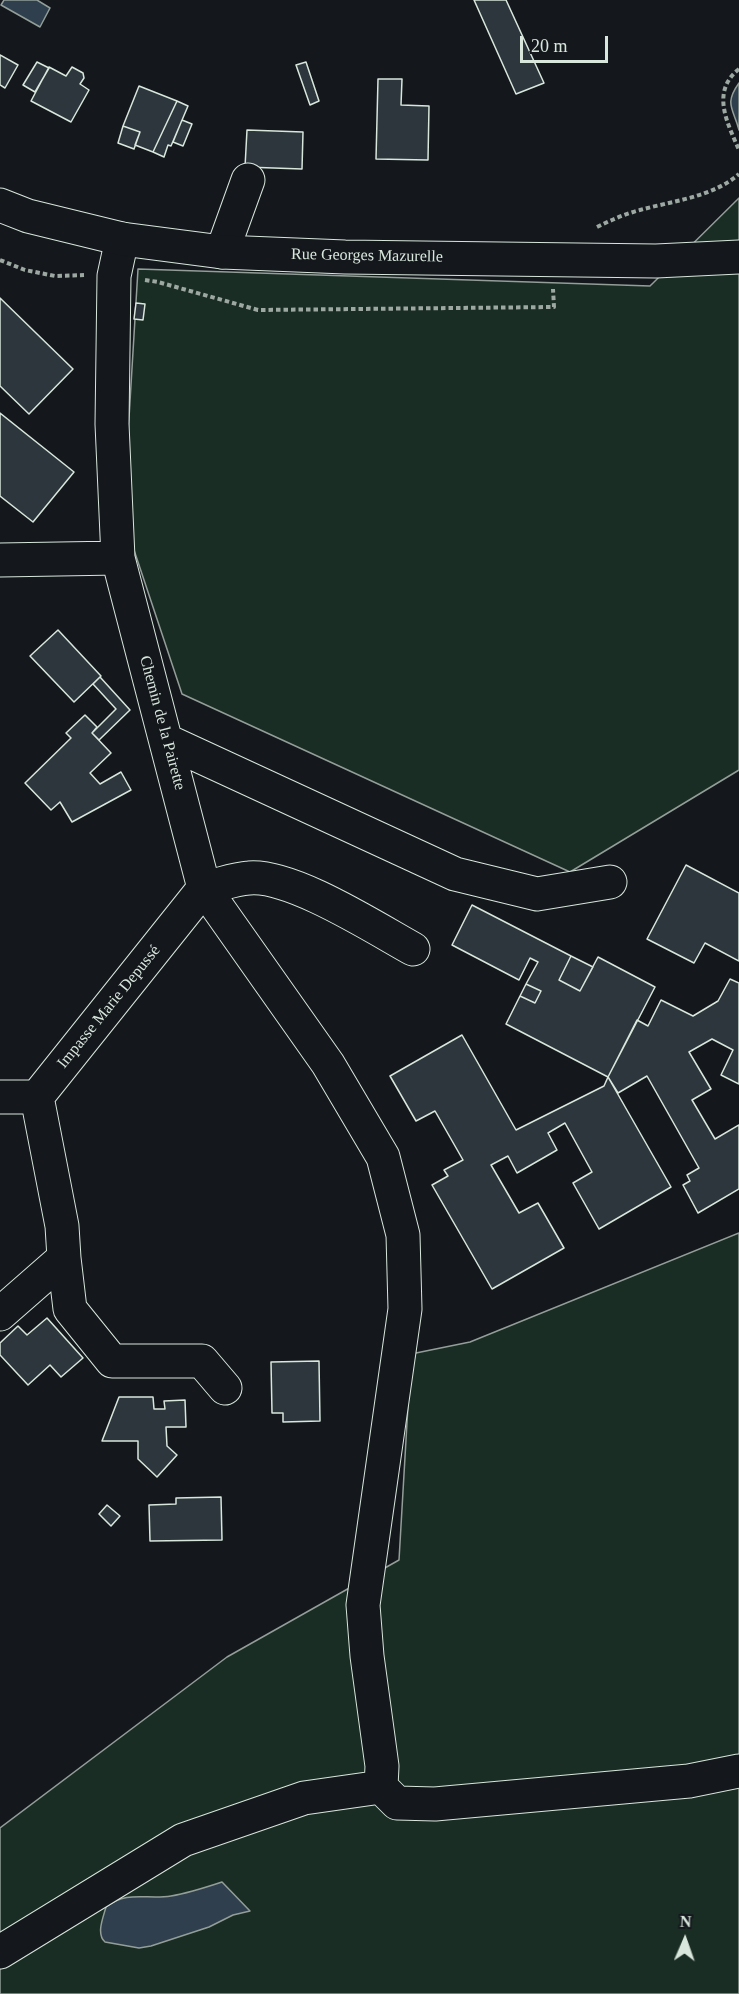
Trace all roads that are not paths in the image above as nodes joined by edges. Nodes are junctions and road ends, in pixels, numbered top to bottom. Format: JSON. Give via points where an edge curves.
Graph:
{"nodes":[{"id":1,"x":248,"y":180,"type":"dead end"},
{"id":2,"x":0,"y":205,"type":"edge"},
{"id":3,"x":122,"y":239,"type":"junction"},
{"id":4,"x":222,"y":252,"type":"junction"},
{"id":5,"x":739,"y":257,"type":"edge"},
{"id":6,"x":118,"y":558,"type":"junction"},
{"id":7,"x":0,"y":560,"type":"edge"},
{"id":8,"x":167,"y":741,"type":"junction"},
{"id":9,"x":610,"y":882,"type":"dead end"},
{"id":10,"x":204,"y":888,"type":"junction"},
{"id":11,"x":413,"y":949,"type":"dead end"},
{"id":12,"x":0,"y":1096,"type":"edge"},
{"id":13,"x":37,"y":1097,"type":"junction"},
{"id":14,"x":64,"y":1258,"type":"junction"},
{"id":15,"x":0,"y":1314,"type":"edge"},
{"id":16,"x":225,"y":1388,"type":"dead end"},
{"id":17,"x":739,"y":1771,"type":"edge"},
{"id":18,"x":381,"y":1787,"type":"junction"},
{"id":19,"x":0,"y":1952,"type":"edge"}],
"edges":[{"from":1,"to":4,"type":"street"},
{"from":2,"to":3,"type":"street","name":"Rue Georges Mazurelle","via":[[28,216]]},
{"from":3,"to":4,"type":"street","name":"Rue Georges Mazurelle"},
{"from":3,"to":6,"type":"street","name":"Chemin de la Pairette","via":[[114,276],[112,424]]},
{"from":4,"to":5,"type":"street","name":"Rue Georges Mazurelle","via":[[562,260]]},
{"from":6,"to":7,"type":"street"},
{"from":6,"to":8,"type":"street","name":"Chemin de la Pairette"},
{"from":8,"to":9,"type":"street","via":[[456,874],[537,894]]},
{"from":8,"to":10,"type":"street","name":"Chemin de la Pairette"},
{"from":10,"to":11,"type":"street","via":[[249,878],[272,879],[315,896]]},
{"from":10,"to":13,"type":"street","name":"Impasse Marie Depussé"},
{"from":10,"to":18,"type":"street","via":[[328,1064],[383,1157],[403,1235],[405,1310],[363,1605],[382,1766]]},
{"from":12,"to":13,"type":"street"},
{"from":13,"to":14,"type":"street","via":[[62,1226]]},
{"from":14,"to":15,"type":"street"},
{"from":14,"to":16,"type":"street","via":[[70,1309],[112,1361],[202,1361]]},
{"from":17,"to":18,"type":"street","via":[[689,1780],[435,1804],[397,1803]]},
{"from":18,"to":19,"type":"street","via":[[304,1798],[183,1840]]}]}
